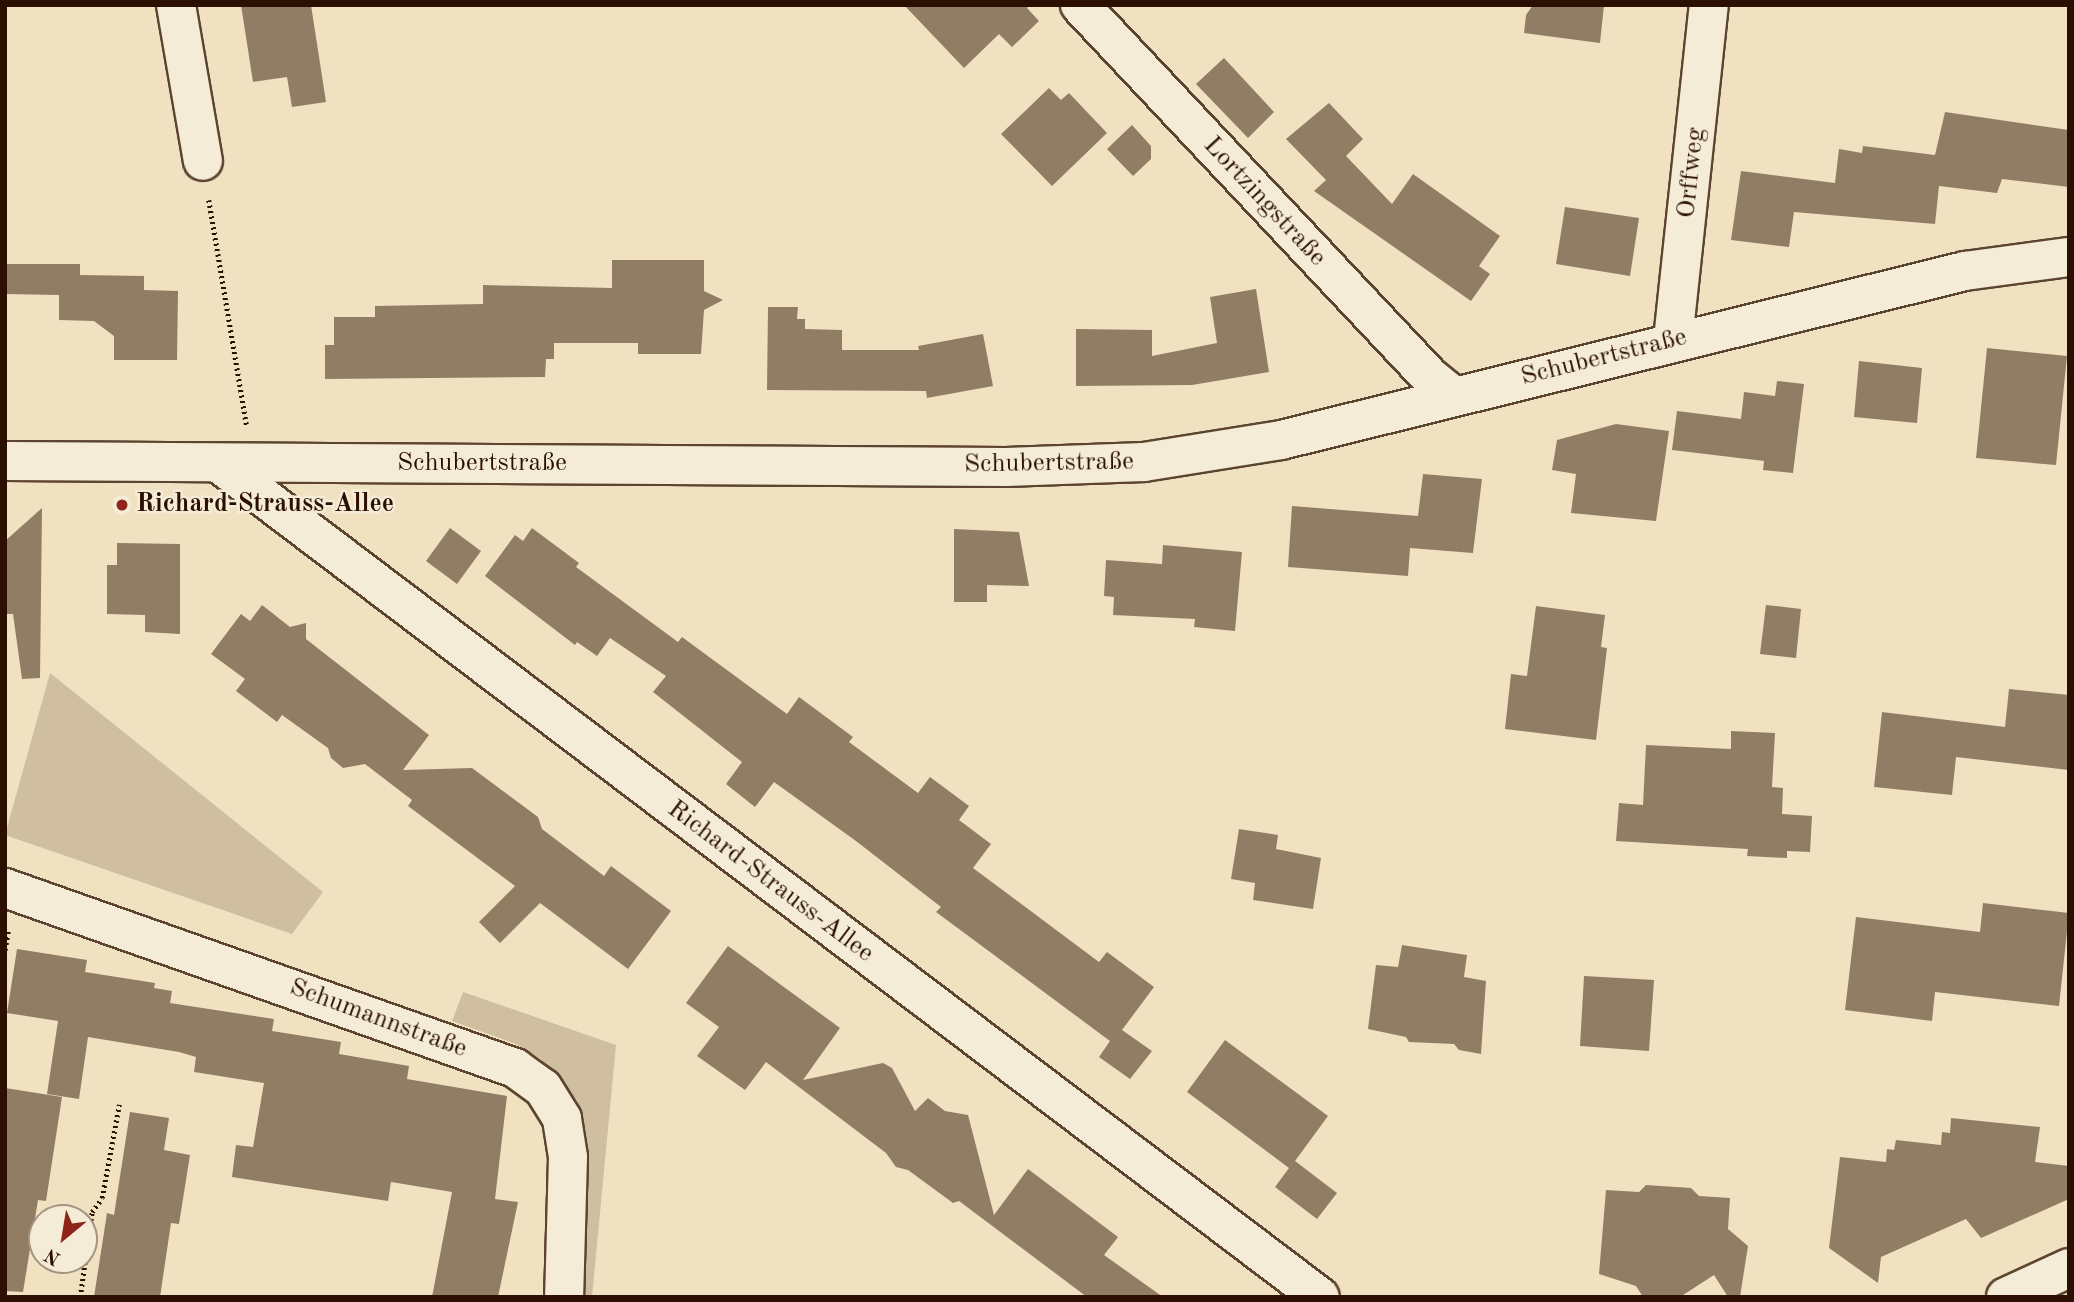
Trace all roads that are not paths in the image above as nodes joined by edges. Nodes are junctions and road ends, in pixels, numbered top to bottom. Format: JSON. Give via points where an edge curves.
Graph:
{"nodes":[{"id":1,"x":176,"y":5,"type":"edge"},
{"id":2,"x":1080,"y":5,"type":"edge"},
{"id":3,"x":1709,"y":5,"type":"edge"},
{"id":4,"x":203,"y":161,"type":"road end"},
{"id":5,"x":2069,"y":257,"type":"edge"},
{"id":6,"x":1673,"y":340,"type":"junction"},
{"id":7,"x":1452,"y":395,"type":"junction"},
{"id":8,"x":5,"y":461,"type":"edge"},
{"id":9,"x":220,"y":466,"type":"junction"},
{"id":10,"x":5,"y":888,"type":"edge"},
{"id":11,"x":2069,"y":1268,"type":"edge"},
{"id":12,"x":564,"y":1297,"type":"edge"},
{"id":13,"x":1320,"y":1297,"type":"edge"},
{"id":14,"x":2006,"y":1297,"type":"edge"}],
"edges":[{"from":1,"to":4,"type":"street"},
{"from":2,"to":7,"type":"street","name":"Lortzingstraße"},
{"from":3,"to":6,"type":"street","name":"Orffweg"},
{"from":5,"to":6,"type":"street","name":"Schubertstraße","via":[[1965,271]]},
{"from":6,"to":7,"type":"street","name":"Schubertstraße"},
{"from":7,"to":9,"type":"street","name":"Schubertstraße","via":[[1281,440],[1144,462],[1006,467]]},
{"from":8,"to":9,"type":"street","name":"Schubertstraße"},
{"from":9,"to":13,"type":"street","name":"Richard-Strauss-Allee"},
{"from":10,"to":12,"type":"street","name":"Schumannstraße","via":[[515,1068],[543,1088],[562,1119],[568,1157]]},
{"from":11,"to":14,"type":"street"}]}
